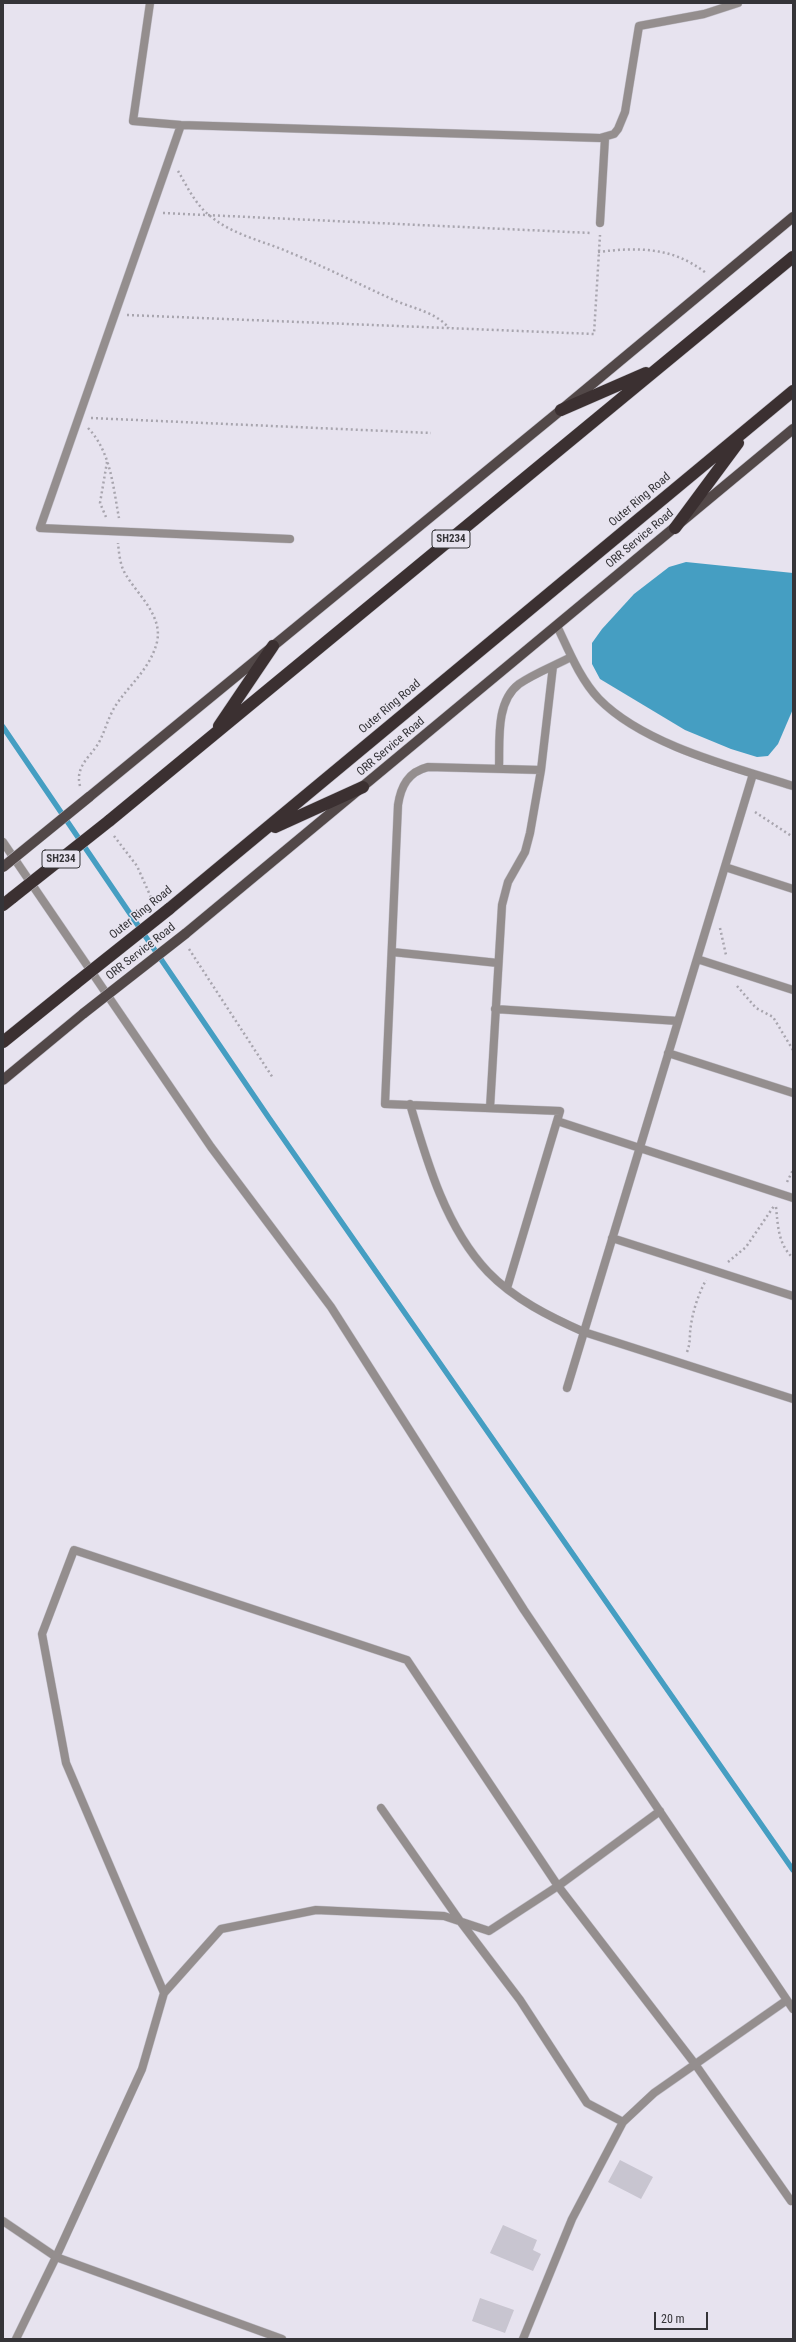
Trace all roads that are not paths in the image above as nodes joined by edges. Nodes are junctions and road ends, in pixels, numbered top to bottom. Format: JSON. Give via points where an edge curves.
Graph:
{"nodes":[{"id":1,"x":150,"y":3,"type":"edge"},
{"id":2,"x":738,"y":3,"type":"edge"},
{"id":3,"x":181,"y":124,"type":"junction"},
{"id":4,"x":605,"y":138,"type":"junction"},
{"id":5,"x":793,"y":217,"type":"edge"},
{"id":6,"x":600,"y":222,"type":"road end"},
{"id":7,"x":793,"y":257,"type":"edge"},
{"id":8,"x":659,"y":367,"type":"junction"},
{"id":9,"x":793,"y":391,"type":"edge"},
{"id":10,"x":561,"y":410,"type":"junction"},
{"id":11,"x":749,"y":427,"type":"junction"},
{"id":12,"x":793,"y":429,"type":"edge"},
{"id":13,"x":675,"y":528,"type":"junction"},
{"id":14,"x":290,"y":539,"type":"dead end"},
{"id":15,"x":557,"y":626,"type":"junction"},
{"id":16,"x":273,"y":646,"type":"junction"},
{"id":17,"x":571,"y":656,"type":"junction"},
{"id":18,"x":554,"y":666,"type":"junction"},
{"id":19,"x":212,"y":737,"type":"junction"},
{"id":20,"x":499,"y":768,"type":"junction"},
{"id":21,"x":541,"y":770,"type":"junction"},
{"id":22,"x":753,"y":774,"type":"junction"},
{"id":23,"x":793,"y":786,"type":"edge"},
{"id":24,"x":363,"y":787,"type":"junction"},
{"id":25,"x":261,"y":833,"type":"junction"},
{"id":26,"x":3,"y":842,"type":"edge"},
{"id":27,"x":3,"y":867,"type":"edge"},
{"id":28,"x":725,"y":867,"type":"junction"},
{"id":29,"x":793,"y":889,"type":"edge"},
{"id":30,"x":3,"y":905,"type":"edge"},
{"id":31,"x":392,"y":952,"type":"junction"},
{"id":32,"x":697,"y":959,"type":"junction"},
{"id":33,"x":498,"y":963,"type":"junction"},
{"id":34,"x":793,"y":990,"type":"edge"},
{"id":35,"x":495,"y":1009,"type":"junction"},
{"id":36,"x":678,"y":1021,"type":"junction"},
{"id":37,"x":3,"y":1042,"type":"edge"},
{"id":38,"x":668,"y":1053,"type":"junction"},
{"id":39,"x":3,"y":1080,"type":"edge"},
{"id":40,"x":793,"y":1093,"type":"edge"},
{"id":41,"x":410,"y":1104,"type":"junction"},
{"id":42,"x":490,"y":1108,"type":"junction"},
{"id":43,"x":557,"y":1121,"type":"junction"},
{"id":44,"x":640,"y":1147,"type":"junction"},
{"id":45,"x":793,"y":1198,"type":"edge"},
{"id":46,"x":612,"y":1238,"type":"junction"},
{"id":47,"x":507,"y":1288,"type":"junction"},
{"id":48,"x":793,"y":1296,"type":"edge"},
{"id":49,"x":584,"y":1332,"type":"junction"},
{"id":50,"x":567,"y":1388,"type":"dead end"},
{"id":51,"x":793,"y":1399,"type":"edge"},
{"id":52,"x":381,"y":1808,"type":"dead end"},
{"id":53,"x":660,"y":1811,"type":"junction"},
{"id":54,"x":558,"y":1886,"type":"junction"},
{"id":55,"x":460,"y":1921,"type":"junction"},
{"id":56,"x":164,"y":1993,"type":"junction"},
{"id":57,"x":787,"y":2000,"type":"junction"},
{"id":58,"x":793,"y":2009,"type":"edge"},
{"id":59,"x":695,"y":2064,"type":"junction"},
{"id":60,"x":622,"y":2122,"type":"junction"},
{"id":61,"x":791,"y":2201,"type":"dead end"},
{"id":62,"x":3,"y":2221,"type":"edge"},
{"id":63,"x":56,"y":2258,"type":"junction"},
{"id":64,"x":277,"y":2338,"type":"edge"},
{"id":65,"x":16,"y":2339,"type":"edge"},
{"id":66,"x":523,"y":2339,"type":"edge"}],
"edges":[{"from":1,"to":3,"type":"street","via":[[133,121]]},
{"from":2,"to":4,"type":"street","via":[[704,14],[639,26],[623,120],[614,134]]},
{"from":3,"to":4,"type":"street"},
{"from":3,"to":14,"type":"street","via":[[40,528]]},
{"from":4,"to":6,"type":"street"},
{"from":5,"to":10,"type":"main road"},
{"from":7,"to":8,"type":"highway","number":"SH234"},
{"from":8,"to":10,"type":"highway"},
{"from":8,"to":19,"type":"highway","number":"SH234"},
{"from":9,"to":11,"type":"highway","name":"Outer Ring Road"},
{"from":10,"to":16,"type":"main road"},
{"from":11,"to":13,"type":"highway"},
{"from":11,"to":25,"type":"highway","name":"Outer Ring Road"},
{"from":12,"to":13,"type":"main road","name":"ORR Service Road"},
{"from":13,"to":15,"type":"main road","name":"ORR Service Road"},
{"from":15,"to":17,"type":"street"},
{"from":15,"to":24,"type":"main road","name":"ORR Service Road"},
{"from":16,"to":19,"type":"highway"},
{"from":16,"to":27,"type":"main road","bridge":true},
{"from":17,"to":18,"type":"street"},
{"from":17,"to":22,"type":"street","via":[[587,684],[600,700],[636,728]]},
{"from":18,"to":20,"type":"street","via":[[519,684],[506,701],[502,714]]},
{"from":18,"to":21,"type":"street"},
{"from":19,"to":30,"type":"highway","number":"SH234","bridge":true},
{"from":20,"to":21,"type":"street"},
{"from":20,"to":31,"type":"street","via":[[428,767],[412,774],[403,784],[398,805]]},
{"from":21,"to":33,"type":"street","via":[[525,852],[508,882],[502,905]]},
{"from":22,"to":23,"type":"street"},
{"from":22,"to":28,"type":"street"},
{"from":24,"to":25,"type":"highway"},
{"from":24,"to":39,"type":"main road","name":"ORR Service Road","bridge":true},
{"from":25,"to":37,"type":"highway","name":"Outer Ring Road","bridge":true},
{"from":26,"to":53,"type":"street","via":[[211,1147],[331,1307],[524,1610]]},
{"from":28,"to":29,"type":"street"},
{"from":28,"to":32,"type":"street"},
{"from":31,"to":33,"type":"street"},
{"from":31,"to":41,"type":"street","via":[[385,1104]]},
{"from":32,"to":34,"type":"street"},
{"from":32,"to":36,"type":"street"},
{"from":33,"to":35,"type":"street"},
{"from":35,"to":36,"type":"street"},
{"from":35,"to":42,"type":"street"},
{"from":36,"to":38,"type":"street"},
{"from":38,"to":40,"type":"street"},
{"from":38,"to":44,"type":"street"},
{"from":41,"to":42,"type":"street"},
{"from":41,"to":47,"type":"street","via":[[432,1176],[455,1224],[488,1272]]},
{"from":42,"to":43,"type":"street","via":[[560,1111]]},
{"from":43,"to":44,"type":"street"},
{"from":43,"to":47,"type":"street"},
{"from":44,"to":45,"type":"street"},
{"from":44,"to":46,"type":"street"},
{"from":46,"to":48,"type":"street"},
{"from":46,"to":49,"type":"street"},
{"from":47,"to":49,"type":"street","via":[[562,1322]]},
{"from":49,"to":50,"type":"street"},
{"from":49,"to":51,"type":"street"},
{"from":52,"to":55,"type":"street"},
{"from":53,"to":54,"type":"street"},
{"from":53,"to":57,"type":"street"},
{"from":54,"to":55,"type":"street","via":[[489,1931]]},
{"from":54,"to":56,"type":"street","via":[[407,1660],[74,1550],[42,1634],[66,1763]]},
{"from":54,"to":59,"type":"street"},
{"from":55,"to":56,"type":"street","via":[[444,1916],[316,1910],[221,1929]]},
{"from":55,"to":60,"type":"street","via":[[520,2000],[587,2103]]},
{"from":56,"to":63,"type":"street","via":[[142,2069]]},
{"from":57,"to":58,"type":"street"},
{"from":57,"to":59,"type":"street"},
{"from":59,"to":60,"type":"street","via":[[654,2093]]},
{"from":59,"to":61,"type":"street"},
{"from":60,"to":66,"type":"street","via":[[572,2219]]},
{"from":62,"to":63,"type":"street"},
{"from":63,"to":64,"type":"street"},
{"from":63,"to":65,"type":"street"}]}
